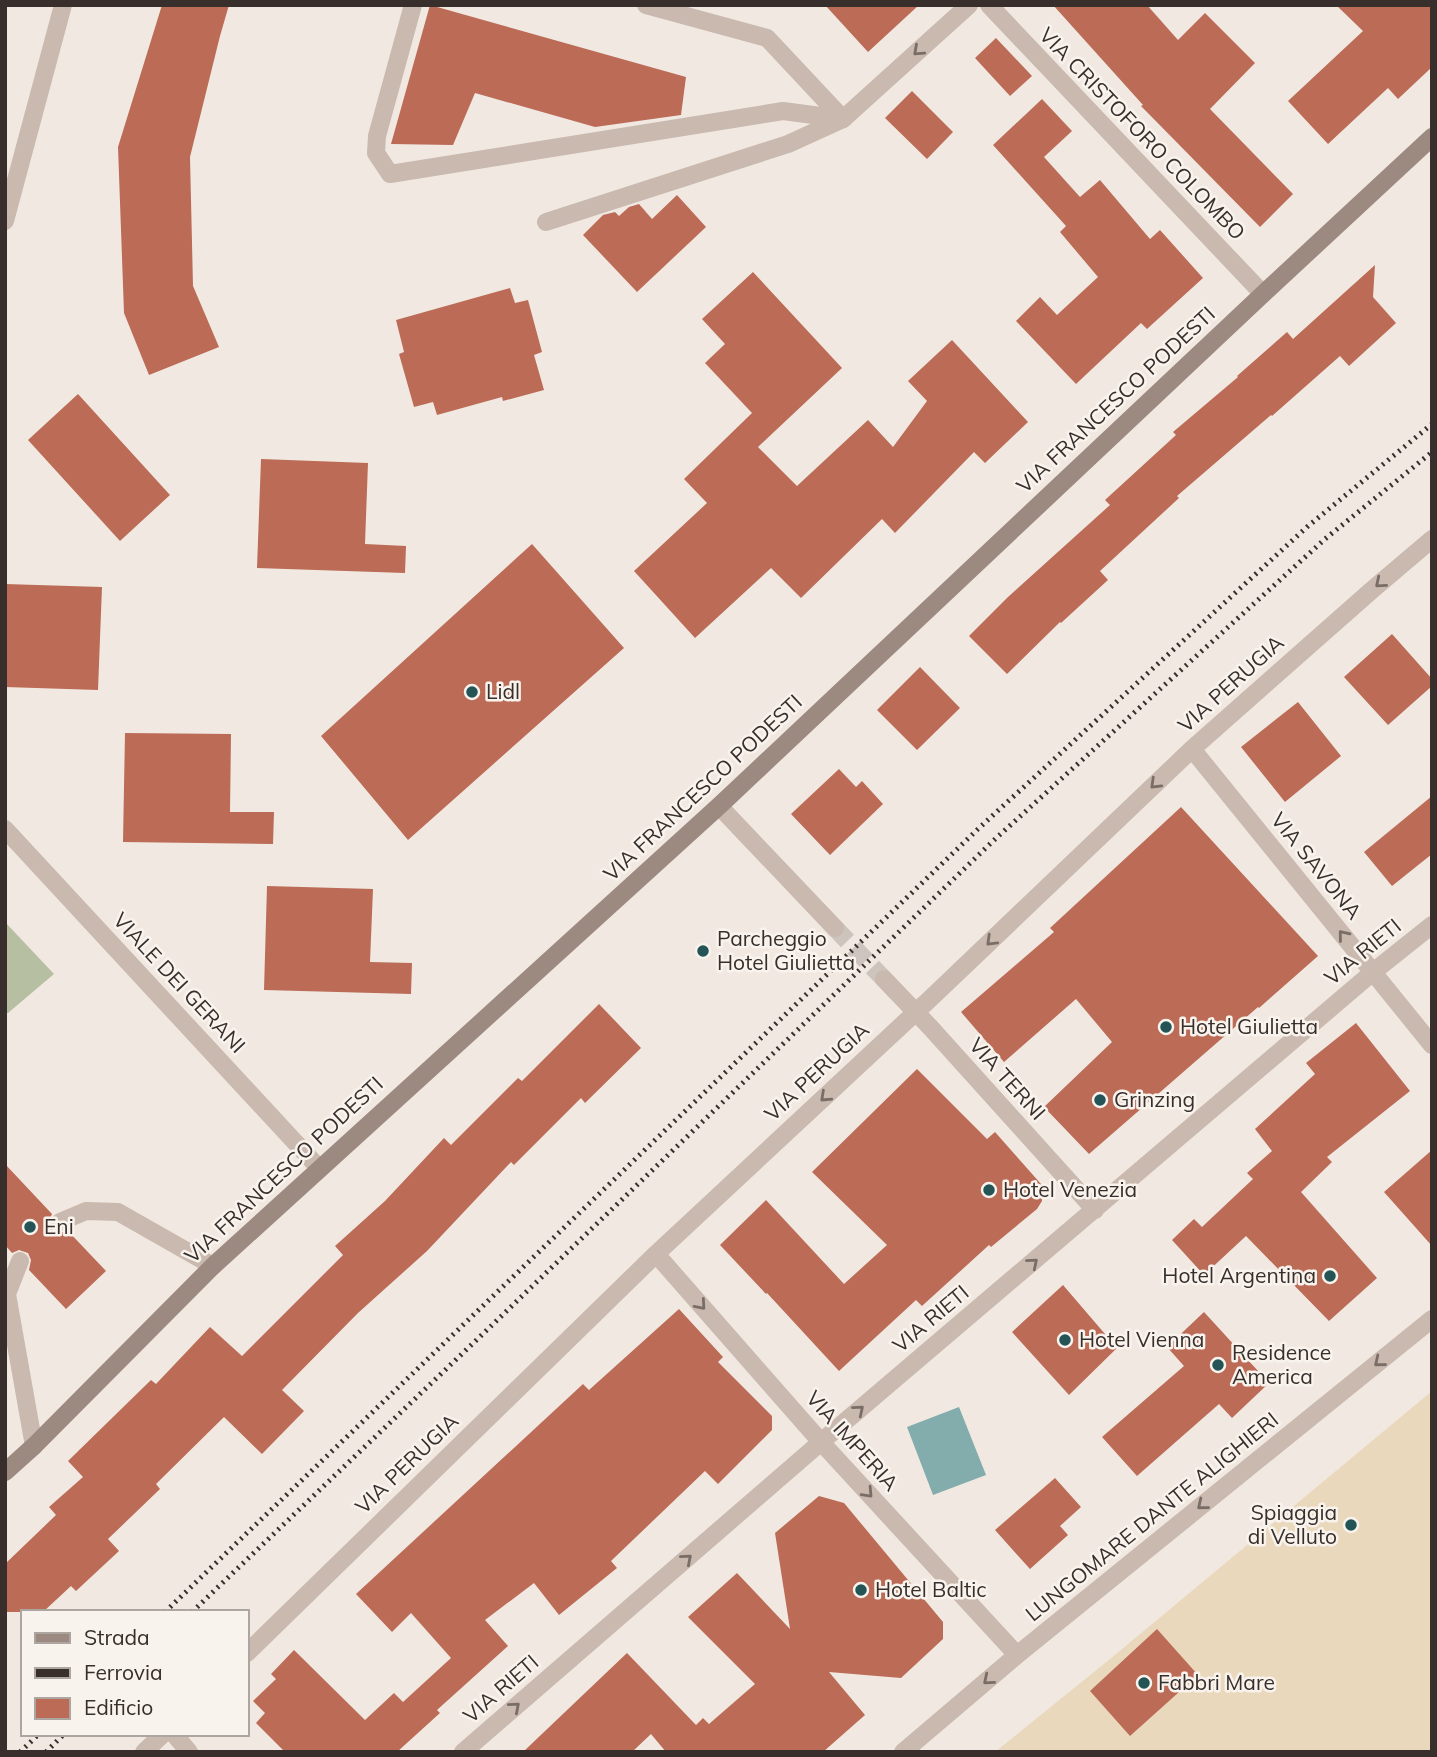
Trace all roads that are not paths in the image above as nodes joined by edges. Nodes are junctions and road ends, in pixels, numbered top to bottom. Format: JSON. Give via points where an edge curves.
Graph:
{"nodes":[{"id":1,"x":63,"y":5,"type":"edge"},
{"id":2,"x":413,"y":5,"type":"edge"},
{"id":3,"x":646,"y":5,"type":"edge"},
{"id":4,"x":969,"y":5,"type":"edge"},
{"id":5,"x":989,"y":5,"type":"edge"},
{"id":6,"x":843,"y":119,"type":"junction"},
{"id":7,"x":1432,"y":137,"type":"edge"},
{"id":8,"x":5,"y":221,"type":"edge"},
{"id":9,"x":546,"y":222,"type":"dead end"},
{"id":10,"x":1263,"y":294,"type":"junction"},
{"id":11,"x":1432,"y":539,"type":"edge"},
{"id":12,"x":1192,"y":749,"type":"junction"},
{"id":13,"x":719,"y":806,"type":"junction"},
{"id":14,"x":5,"y":829,"type":"edge"},
{"id":15,"x":1432,"y":925,"type":"edge"},
{"id":16,"x":835,"y":929,"type":"tunnel mouth"},
{"id":17,"x":1373,"y":972,"type":"junction"},
{"id":18,"x":884,"y":979,"type":"tunnel mouth"},
{"id":19,"x":916,"y":1012,"type":"junction"},
{"id":20,"x":1432,"y":1045,"type":"edge"},
{"id":21,"x":319,"y":1168,"type":"junction"},
{"id":22,"x":1095,"y":1210,"type":"junction"},
{"id":23,"x":60,"y":1222,"type":"dead end"},
{"id":24,"x":656,"y":1254,"type":"junction"},
{"id":25,"x":20,"y":1261,"type":"dead end"},
{"id":26,"x":213,"y":1266,"type":"junction"},
{"id":27,"x":1432,"y":1319,"type":"edge"},
{"id":28,"x":821,"y":1442,"type":"junction"},
{"id":29,"x":34,"y":1446,"type":"junction"},
{"id":30,"x":5,"y":1472,"type":"edge"},
{"id":31,"x":248,"y":1652,"type":"edge"},
{"id":32,"x":1017,"y":1655,"type":"junction"},
{"id":33,"x":161,"y":1736,"type":"edge"},
{"id":34,"x":176,"y":1736,"type":"edge"},
{"id":35,"x":144,"y":1752,"type":"edge"},
{"id":36,"x":189,"y":1752,"type":"edge"},
{"id":37,"x":463,"y":1752,"type":"edge"},
{"id":38,"x":903,"y":1752,"type":"edge"}],
"edges":[{"from":1,"to":8,"type":"street"},
{"from":2,"to":6,"type":"street","via":[[377,136],[376,153],[390,174],[783,111]]},
{"from":3,"to":6,"type":"street","via":[[767,38]]},
{"from":4,"to":6,"type":"street","one_way":true},
{"from":5,"to":10,"type":"street","name":"VIA CRISTOFORO COLOMBO"},
{"from":6,"to":9,"type":"street","via":[[788,144]]},
{"from":7,"to":10,"type":"main road","name":"VIA FRANCESCO PODESTI"},
{"from":10,"to":13,"type":"main road","name":"VIA FRANCESCO PODESTI"},
{"from":11,"to":12,"type":"street","name":"VIA PERUGIA","one_way":true},
{"from":17,"to":12,"type":"street","name":"VIA SAVONA","one_way":true},
{"from":12,"to":19,"type":"street","name":"VIA PERUGIA","one_way":true},
{"from":13,"to":16,"type":"street"},
{"from":13,"to":21,"type":"main road","name":"VIA FRANCESCO PODESTI"},
{"from":14,"to":21,"type":"street","name":"VIALE DEI GERANI"},
{"from":15,"to":17,"type":"street","name":"VIA RIETI"},
{"from":17,"to":20,"type":"street","name":"VIA SAVONA"},
{"from":17,"to":22,"type":"street","name":"VIA RIETI"},
{"from":18,"to":19,"type":"street","name":"VIA TERNI"},
{"from":19,"to":22,"type":"street","name":"VIA TERNI"},
{"from":19,"to":24,"type":"street","name":"VIA PERUGIA","one_way":true},
{"from":21,"to":26,"type":"main road","name":"VIA FRANCESCO PODESTI"},
{"from":28,"to":22,"type":"street","name":"VIA RIETI","one_way":true},
{"from":23,"to":26,"type":"street","via":[[86,1211],[118,1212]]},
{"from":24,"to":28,"type":"street","name":"VIA IMPERIA","one_way":true},
{"from":24,"to":31,"type":"street","name":"VIA PERUGIA"},
{"from":25,"to":29,"type":"street","via":[[7,1294]]},
{"from":26,"to":29,"type":"main road","name":"VIA FRANCESCO PODESTI"},
{"from":27,"to":32,"type":"street","name":"LUNGOMARE DANTE ALIGHIERI","one_way":true},
{"from":28,"to":32,"type":"street","name":"VIA IMPERIA","one_way":true},
{"from":37,"to":28,"type":"street","name":"VIA RIETI","one_way":true},
{"from":29,"to":30,"type":"main road","name":"VIA FRANCESCO PODESTI"},
{"from":32,"to":38,"type":"street","name":"LUNGOMARE DANTE ALIGHIERI","one_way":true},
{"from":33,"to":35,"type":"street"},
{"from":34,"to":36,"type":"street"}]}
